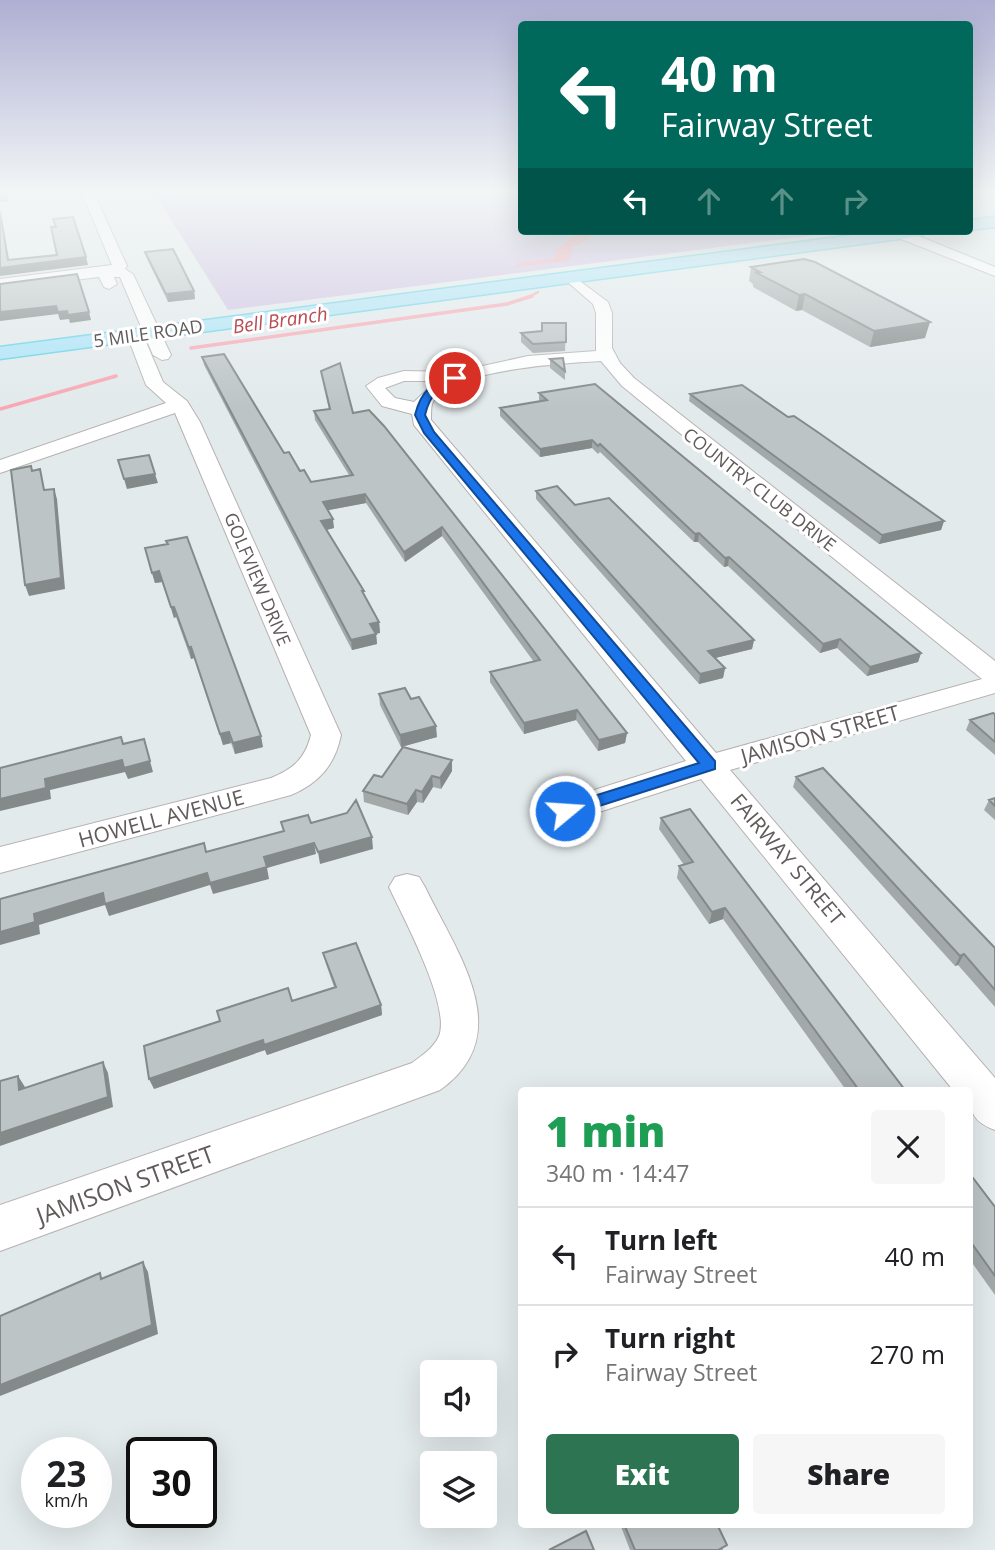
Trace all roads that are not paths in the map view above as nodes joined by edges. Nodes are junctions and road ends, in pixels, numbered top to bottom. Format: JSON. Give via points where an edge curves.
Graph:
{"nodes":[{"id":1,"x":119,"y":263,"type":"edge"},
{"id":2,"x":677,"y":263,"type":"edge"},
{"id":3,"x":974,"y":263,"type":"edge"},
{"id":4,"x":112,"y":271,"type":"junction"},
{"id":5,"x":995,"y":272,"type":"edge"},
{"id":6,"x":569,"y":278,"type":"junction"},
{"id":7,"x":0,"y":284,"type":"edge"},
{"id":8,"x":116,"y":300,"type":"dead end"},
{"id":9,"x":135,"y":332,"type":"junction"},
{"id":10,"x":0,"y":353,"type":"edge"},
{"id":11,"x":607,"y":356,"type":"junction"},
{"id":12,"x":455,"y":378,"type":"junction"},
{"id":13,"x":176,"y":401,"type":"junction"},
{"id":14,"x":420,"y":408,"type":"junction"},
{"id":15,"x":0,"y":467,"type":"edge"},
{"id":16,"x":995,"y":675,"type":"edge"},
{"id":17,"x":995,"y":684,"type":"edge"},
{"id":18,"x":317,"y":764,"type":"joint"},
{"id":19,"x":710,"y":765,"type":"junction"},
{"id":20,"x":565,"y":811,"type":"dead end"},
{"id":21,"x":0,"y":860,"type":"edge"},
{"id":22,"x":407,"y":887,"type":"dead end"},
{"id":23,"x":995,"y":1110,"type":"edge"},
{"id":24,"x":0,"y":1228,"type":"edge"}],
"edges":[{"from":1,"to":4,"type":"street"},
{"from":2,"to":6,"type":"main road","name":"5 MILE ROAD"},
{"from":3,"to":5,"type":"street"},
{"from":4,"to":7,"type":"street"},
{"from":4,"to":8,"type":"street","via":[[106,276]]},
{"from":4,"to":9,"type":"street","name":"GOLFVIEW DRIVE","via":[[126,274]]},
{"from":6,"to":9,"type":"main road","name":"5 MILE ROAD"},
{"from":6,"to":11,"type":"street","via":[[603,306],[601,337]]},
{"from":9,"to":10,"type":"main road","name":"5 MILE ROAD"},
{"from":9,"to":13,"type":"street","name":"GOLFVIEW DRIVE","via":[[155,385]]},
{"from":11,"to":12,"type":"street","via":[[503,366]]},
{"from":11,"to":16,"type":"street","name":"COUNTRY CLUB DRIVE","via":[[639,393]]},
{"from":12,"to":14,"type":"street","via":[[437,385]]},
{"from":12,"to":14,"type":"street","via":[[417,375],[375,386],[387,402],[399,408]]},
{"from":13,"to":15,"type":"street"},
{"from":13,"to":18,"type":"street","name":"GOLFVIEW DRIVE","via":[[326,735]]},
{"from":14,"to":19,"type":"street","name":"FAIRWAY STREET","via":[[429,433]]},
{"from":17,"to":19,"type":"street","name":"JAMISON STREET"},
{"from":18,"to":21,"type":"street","name":"HOWELL AVENUE","via":[[281,787]]},
{"from":19,"to":20,"type":"street","name":"JAMISON STREET"},
{"from":19,"to":23,"type":"street","name":"FAIRWAY STREET"},
{"from":22,"to":24,"type":"street","name":"JAMISON STREET","via":[[458,1004],[461,1031],[447,1059],[425,1077]]}]}
